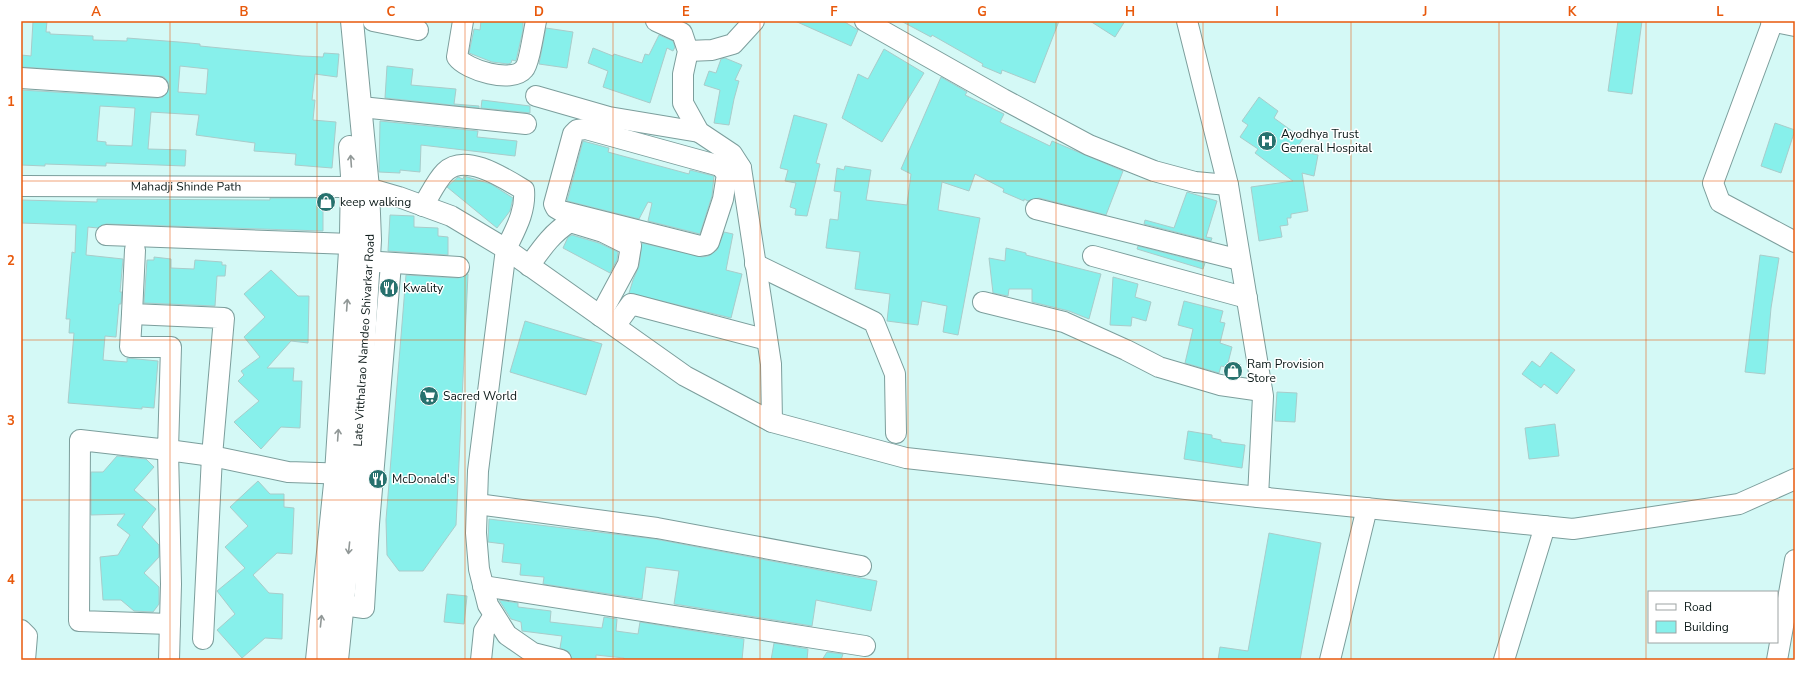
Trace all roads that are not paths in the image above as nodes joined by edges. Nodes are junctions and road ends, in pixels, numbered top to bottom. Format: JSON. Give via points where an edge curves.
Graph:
{"nodes":[{"id":1,"x":342,"y":21,"type":"edge"},
{"id":2,"x":352,"y":21,"type":"edge"},
{"id":3,"x":374,"y":21,"type":"edge"},
{"id":4,"x":463,"y":21,"type":"edge"},
{"id":5,"x":536,"y":21,"type":"edge"},
{"id":6,"x":656,"y":21,"type":"edge"},
{"id":7,"x":754,"y":21,"type":"edge"},
{"id":8,"x":865,"y":21,"type":"edge"},
{"id":9,"x":1187,"y":21,"type":"edge"},
{"id":10,"x":1772,"y":21,"type":"edge"},
{"id":11,"x":1795,"y":26,"type":"edge"},
{"id":12,"x":418,"y":30,"type":"dead end"},
{"id":13,"x":688,"y":51,"type":"junction"},
{"id":14,"x":21,"y":78,"type":"edge"},
{"id":15,"x":158,"y":87,"type":"dead end"},
{"id":16,"x":536,"y":96,"type":"dead end"},
{"id":17,"x":361,"y":107,"type":"junction"},
{"id":18,"x":526,"y":124,"type":"dead end"},
{"id":19,"x":699,"y":132,"type":"junction"},
{"id":20,"x":720,"y":166,"type":"junction"},
{"id":21,"x":741,"y":168,"type":"junction"},
{"id":22,"x":1228,"y":184,"type":"junction"},
{"id":23,"x":21,"y":186,"type":"edge"},
{"id":24,"x":360,"y":187,"type":"junction"},
{"id":25,"x":423,"y":206,"type":"junction"},
{"id":26,"x":1036,"y":209,"type":"dead end"},
{"id":27,"x":106,"y":236,"type":"dead end"},
{"id":28,"x":1795,"y":242,"type":"edge"},
{"id":29,"x":350,"y":244,"type":"junction"},
{"id":30,"x":506,"y":249,"type":"junction"},
{"id":31,"x":135,"y":250,"type":"dead end"},
{"id":32,"x":1094,"y":256,"type":"dead end"},
{"id":33,"x":1240,"y":260,"type":"junction"},
{"id":34,"x":369,"y":261,"type":"junction"},
{"id":35,"x":392,"y":264,"type":"junction"},
{"id":36,"x":756,"y":264,"type":"junction"},
{"id":37,"x":529,"y":266,"type":"junction"},
{"id":38,"x":459,"y":267,"type":"dead end"},
{"id":39,"x":1247,"y":298,"type":"junction"},
{"id":40,"x":983,"y":302,"type":"dead end"},
{"id":41,"x":132,"y":314,"type":"junction"},
{"id":42,"x":608,"y":321,"type":"junction"},
{"id":43,"x":767,"y":340,"type":"junction"},
{"id":44,"x":1262,"y":391,"type":"junction"},
{"id":45,"x":772,"y":422,"type":"junction"},
{"id":46,"x":896,"y":433,"type":"dead end"},
{"id":47,"x":168,"y":450,"type":"junction"},
{"id":48,"x":212,"y":456,"type":"junction"},
{"id":49,"x":346,"y":474,"type":"junction"},
{"id":50,"x":1795,"y":479,"type":"edge"},
{"id":51,"x":1258,"y":497,"type":"junction"},
{"id":52,"x":476,"y":504,"type":"junction"},
{"id":53,"x":1367,"y":508,"type":"junction"},
{"id":54,"x":360,"y":523,"type":"junction"},
{"id":55,"x":1545,"y":526,"type":"junction"},
{"id":56,"x":1795,"y":560,"type":"edge"},
{"id":57,"x":861,"y":566,"type":"dead end"},
{"id":58,"x":483,"y":586,"type":"junction"},
{"id":59,"x":494,"y":615,"type":"junction"},
{"id":60,"x":170,"y":624,"type":"junction"},
{"id":61,"x":21,"y":630,"type":"edge"},
{"id":62,"x":203,"y":639,"type":"dead end"},
{"id":63,"x":865,"y":646,"type":"dead end"},
{"id":64,"x":25,"y":660,"type":"edge"},
{"id":65,"x":169,"y":660,"type":"edge"},
{"id":66,"x":317,"y":660,"type":"edge"},
{"id":67,"x":337,"y":660,"type":"edge"},
{"id":68,"x":481,"y":660,"type":"edge"},
{"id":69,"x":561,"y":660,"type":"edge"},
{"id":70,"x":1330,"y":660,"type":"edge"},
{"id":71,"x":1504,"y":660,"type":"edge"},
{"id":72,"x":1778,"y":660,"type":"edge"}],
"edges":[{"from":24,"to":1,"type":"main road","name":"Late Vitthalrao Namdeo Shivarkar Road","one_way":true},
{"from":2,"to":17,"type":"main road","name":"Late Vitthalrao Namdeo Shivarkar Road"},
{"from":3,"to":12,"type":"street"},
{"from":4,"to":5,"type":"street","via":[[457,57],[461,64],[507,76],[518,75],[526,68]]},
{"from":6,"to":13,"type":"street","via":[[682,33]]},
{"from":7,"to":13,"type":"street","via":[[733,44],[712,50]]},
{"from":8,"to":22,"type":"street","via":[[1089,145],[1154,171],[1195,182]]},
{"from":9,"to":22,"type":"street"},
{"from":10,"to":11,"type":"street"},
{"from":10,"to":28,"type":"street","via":[[1713,183],[1720,202]]},
{"from":13,"to":19,"type":"street","via":[[683,74],[683,103]]},
{"from":14,"to":15,"type":"street"},
{"from":16,"to":19,"type":"street","via":[[609,117]]},
{"from":17,"to":18,"type":"street"},
{"from":17,"to":24,"type":"main road","name":"Late Vitthalrao Namdeo Shivarkar Road"},
{"from":19,"to":21,"type":"street","via":[[732,154]]},
{"from":20,"to":20,"type":"street","via":[[586,129],[577,130],[573,134],[554,204],[561,211],[700,246],[706,245],[710,242],[723,199],[727,174]]},
{"from":20,"to":21,"type":"street"},
{"from":21,"to":36,"type":"street"},
{"from":22,"to":33,"type":"street"},
{"from":23,"to":24,"type":"street","name":"Mahadji Shinde Path"},
{"from":24,"to":25,"type":"street","name":"Mahadji Shinde Path"},
{"from":24,"to":29,"type":"main road","name":"Late Vitthalrao Namdeo Shivarkar Road"},
{"from":24,"to":34,"type":"main road","name":"Late Vitthalrao Namdeo Shivarkar Road","via":[[370,240]]},
{"from":25,"to":30,"type":"street","name":"Mahadji Shinde Path","via":[[451,216]]},
{"from":25,"to":30,"type":"street","via":[[444,172],[455,164],[470,165],[494,172],[524,190],[525,200],[520,220]]},
{"from":26,"to":33,"type":"street"},
{"from":27,"to":29,"type":"street"},
{"from":49,"to":29,"type":"main road","name":"Late Vitthalrao Namdeo Shivarkar Road","one_way":true},
{"from":30,"to":37,"type":"street","name":"Mahadji Shinde Path"},
{"from":30,"to":52,"type":"street"},
{"from":31,"to":41,"type":"street"},
{"from":32,"to":39,"type":"street"},
{"from":33,"to":39,"type":"street"},
{"from":34,"to":35,"type":"street"},
{"from":34,"to":49,"type":"main road","name":"Late Vitthalrao Namdeo Shivarkar Road"},
{"from":35,"to":38,"type":"street"},
{"from":35,"to":54,"type":"street"},
{"from":36,"to":43,"type":"street"},
{"from":36,"to":46,"type":"street","via":[[874,322],[895,374]]},
{"from":37,"to":42,"type":"street","name":"Mahadji Shinde Path"},
{"from":37,"to":42,"type":"street","via":[[548,238],[570,222],[603,232],[631,246],[628,264]]},
{"from":39,"to":44,"type":"street"},
{"from":40,"to":44,"type":"street","via":[[1064,322],[1159,367],[1220,385]]},
{"from":41,"to":47,"type":"street","via":[[130,347],[171,347]]},
{"from":41,"to":48,"type":"street","via":[[224,318]]},
{"from":42,"to":43,"type":"street","via":[[631,304]]},
{"from":42,"to":45,"type":"street","name":"Mahadji Shinde Path","via":[[685,376]]},
{"from":43,"to":45,"type":"street","via":[[771,364]]},
{"from":44,"to":51,"type":"street"},
{"from":45,"to":51,"type":"street","name":"Mahadji Shinde Path","via":[[906,458]]},
{"from":47,"to":48,"type":"street"},
{"from":47,"to":60,"type":"street"},
{"from":47,"to":60,"type":"street","via":[[80,440],[79,621]]},
{"from":48,"to":49,"type":"street","via":[[288,472]]},
{"from":48,"to":62,"type":"street"},
{"from":49,"to":54,"type":"main road","name":"Late Vitthalrao Namdeo Shivarkar Road"},
{"from":66,"to":49,"type":"main road","name":"Late Vitthalrao Namdeo Shivarkar Road","one_way":true},
{"from":50,"to":55,"type":"street","name":"Mahadji Shinde Path","via":[[1739,504],[1573,529]]},
{"from":51,"to":53,"type":"street","name":"Mahadji Shinde Path"},
{"from":52,"to":57,"type":"street","via":[[657,528]]},
{"from":52,"to":58,"type":"street","via":[[479,569]]},
{"from":53,"to":55,"type":"street","name":"Mahadji Shinde Path"},
{"from":53,"to":70,"type":"street"},
{"from":54,"to":67,"type":"main road","name":"Late Vitthalrao Namdeo Shivarkar Road","via":[[343,605]]},
{"from":55,"to":71,"type":"street"},
{"from":56,"to":72,"type":"street"},
{"from":58,"to":59,"type":"street","via":[[488,605]]},
{"from":58,"to":63,"type":"street"},
{"from":59,"to":68,"type":"street","via":[[484,631]]},
{"from":59,"to":69,"type":"street","via":[[507,635],[533,653]]},
{"from":60,"to":65,"type":"street"},
{"from":61,"to":64,"type":"street","via":[[27,636]]}]}
